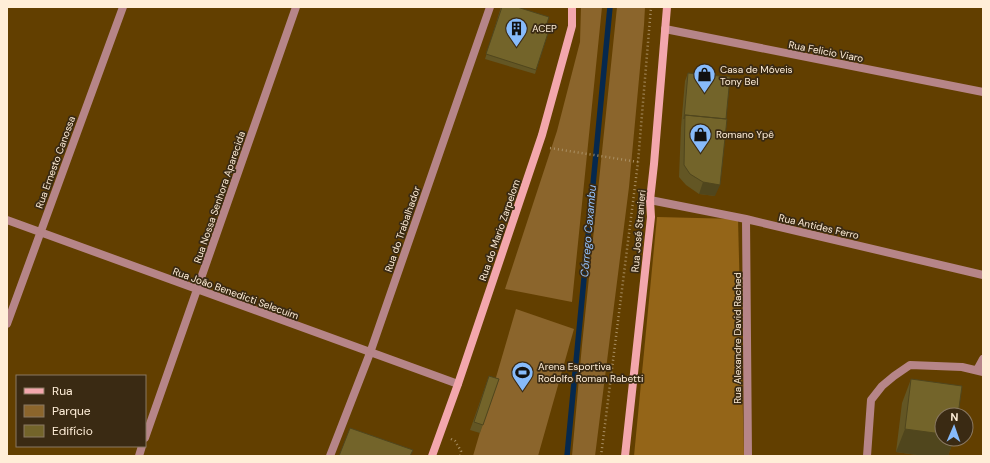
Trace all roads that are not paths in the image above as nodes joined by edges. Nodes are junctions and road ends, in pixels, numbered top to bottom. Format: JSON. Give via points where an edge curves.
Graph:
{"nodes":[{"id":1,"x":123,"y":7,"type":"edge"},
{"id":2,"x":296,"y":7,"type":"edge"},
{"id":3,"x":490,"y":7,"type":"edge"},
{"id":4,"x":572,"y":7,"type":"edge"},
{"id":5,"x":667,"y":7,"type":"edge"},
{"id":6,"x":665,"y":29,"type":"junction"},
{"id":7,"x":983,"y":92,"type":"edge"},
{"id":8,"x":650,"y":200,"type":"junction"},
{"id":9,"x":746,"y":219,"type":"junction"},
{"id":10,"x":7,"y":220,"type":"edge"},
{"id":11,"x":40,"y":232,"type":"junction"},
{"id":12,"x":983,"y":275,"type":"edge"},
{"id":13,"x":197,"y":289,"type":"junction"},
{"id":14,"x":7,"y":324,"type":"edge"},
{"id":15,"x":370,"y":352,"type":"junction"},
{"id":16,"x":983,"y":359,"type":"edge"},
{"id":17,"x":980,"y":371,"type":"edge"},
{"id":18,"x":458,"y":384,"type":"junction"},
{"id":19,"x":146,"y":435,"type":"edge"},
{"id":20,"x":330,"y":456,"type":"edge"},
{"id":21,"x":432,"y":456,"type":"edge"},
{"id":22,"x":625,"y":456,"type":"edge"},
{"id":23,"x":748,"y":456,"type":"edge"},
{"id":24,"x":867,"y":456,"type":"edge"}],
"edges":[{"from":1,"to":11,"type":"street","name":"Rua Ernesto Canossa"},
{"from":2,"to":13,"type":"street","name":"Rua Nossa Senhora Aparecida"},
{"from":3,"to":15,"type":"street","name":"Rua do Trabalhador"},
{"from":4,"to":18,"type":"street","name":"Rua do Mario Zarpelom","via":[[572,26],[538,146]]},
{"from":5,"to":6,"type":"street","name":"Rua José Stranieri"},
{"from":6,"to":7,"type":"street","name":"Rua Felicio Viaro"},
{"from":6,"to":8,"type":"street","name":"Rua José Stranieri"},
{"from":8,"to":9,"type":"street","name":"Rua Antides Ferro"},
{"from":8,"to":22,"type":"street","name":"Rua José Stranieri","via":[[651,217]]},
{"from":9,"to":12,"type":"street","name":"Rua Antides Ferro"},
{"from":9,"to":23,"type":"street","name":"Rua Alexandre David Rached"},
{"from":10,"to":11,"type":"street","name":"Rua João Benedicti Selecuim"},
{"from":11,"to":13,"type":"street","name":"Rua João Benedicti Selecuim"},
{"from":11,"to":14,"type":"street","name":"Rua Ernesto Canossa"},
{"from":13,"to":15,"type":"street","name":"Rua João Benedicti Selecuim"},
{"from":13,"to":19,"type":"street","name":"Rua Nossa Senhora Aparecida"},
{"from":15,"to":18,"type":"street","name":"Rua João Benedicti Selecuim"},
{"from":15,"to":20,"type":"street","name":"Rua do Trabalhador"},
{"from":16,"to":17,"type":"street"},
{"from":17,"to":24,"type":"street","via":[[962,367],[910,365],[894,376],[871,400]]},
{"from":18,"to":21,"type":"street","name":"Rua do Mario Zarpelom"}]}
